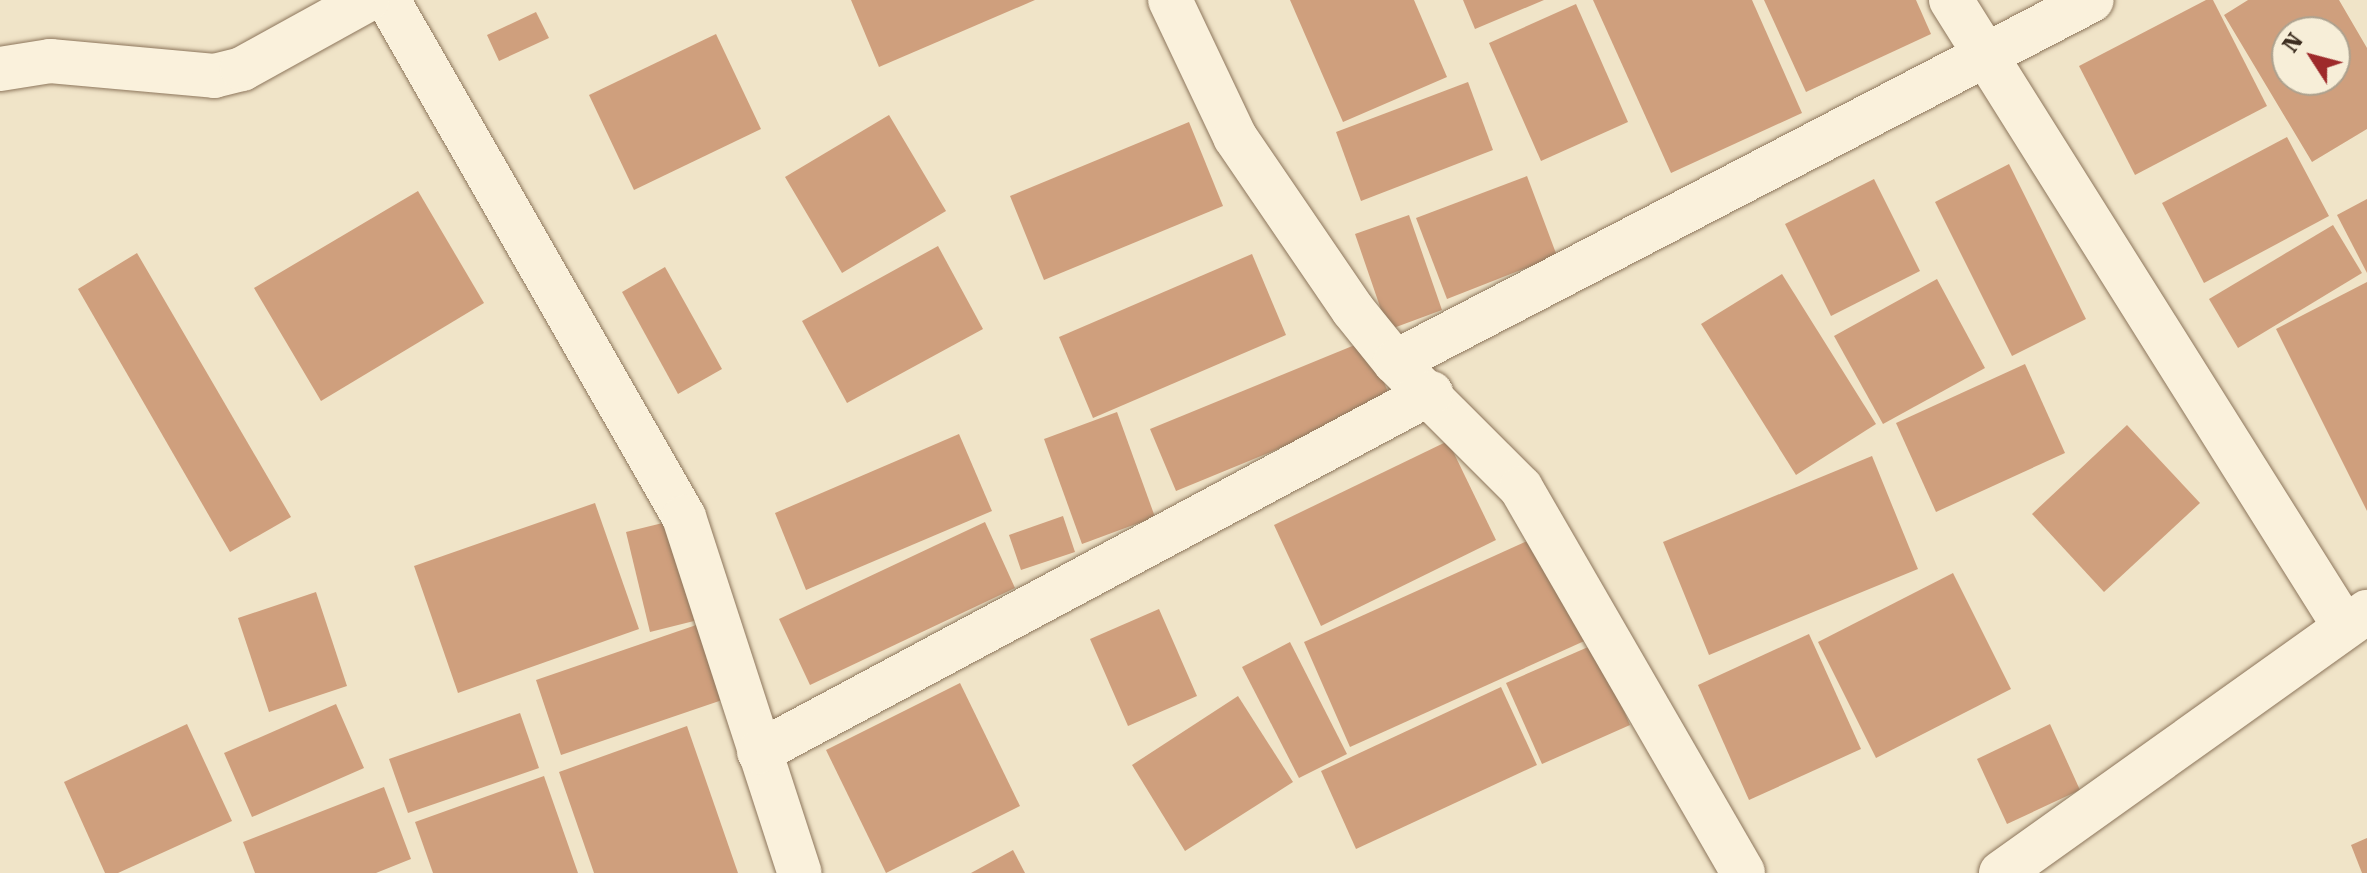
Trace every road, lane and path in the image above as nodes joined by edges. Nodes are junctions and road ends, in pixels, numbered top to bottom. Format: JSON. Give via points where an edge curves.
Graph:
{"nodes":[{"id":1,"x":367,"y":0,"type":"edge"},
{"id":2,"x":388,"y":0,"type":"edge"},
{"id":3,"x":1170,"y":0,"type":"edge"},
{"id":4,"x":1951,"y":0,"type":"edge"},
{"id":5,"x":2092,"y":0,"type":"edge"},
{"id":6,"x":1983,"y":58,"type":"junction"},
{"id":7,"x":0,"y":69,"type":"edge"},
{"id":8,"x":1395,"y":362,"type":"junction"},
{"id":9,"x":1431,"y":393,"type":"junction"},
{"id":10,"x":2355,"y":619,"type":"edge"},
{"id":11,"x":759,"y":752,"type":"junction"},
{"id":12,"x":800,"y":873,"type":"edge"},
{"id":13,"x":1743,"y":873,"type":"edge"},
{"id":14,"x":2001,"y":873,"type":"edge"}],
"edges":[{"from":1,"to":7,"type":"street","via":[[242,69],[214,76],[50,61]]},
{"from":2,"to":11,"type":"street","via":[[684,517]]},
{"from":3,"to":8,"type":"street","via":[[1235,137]]},
{"from":4,"to":6,"type":"street"},
{"from":5,"to":6,"type":"street"},
{"from":6,"to":8,"type":"street"},
{"from":6,"to":10,"type":"street"},
{"from":8,"to":9,"type":"street"},
{"from":9,"to":11,"type":"street"},
{"from":9,"to":13,"type":"street","via":[[1521,488]]},
{"from":10,"to":14,"type":"street"},
{"from":11,"to":12,"type":"street"}]}
